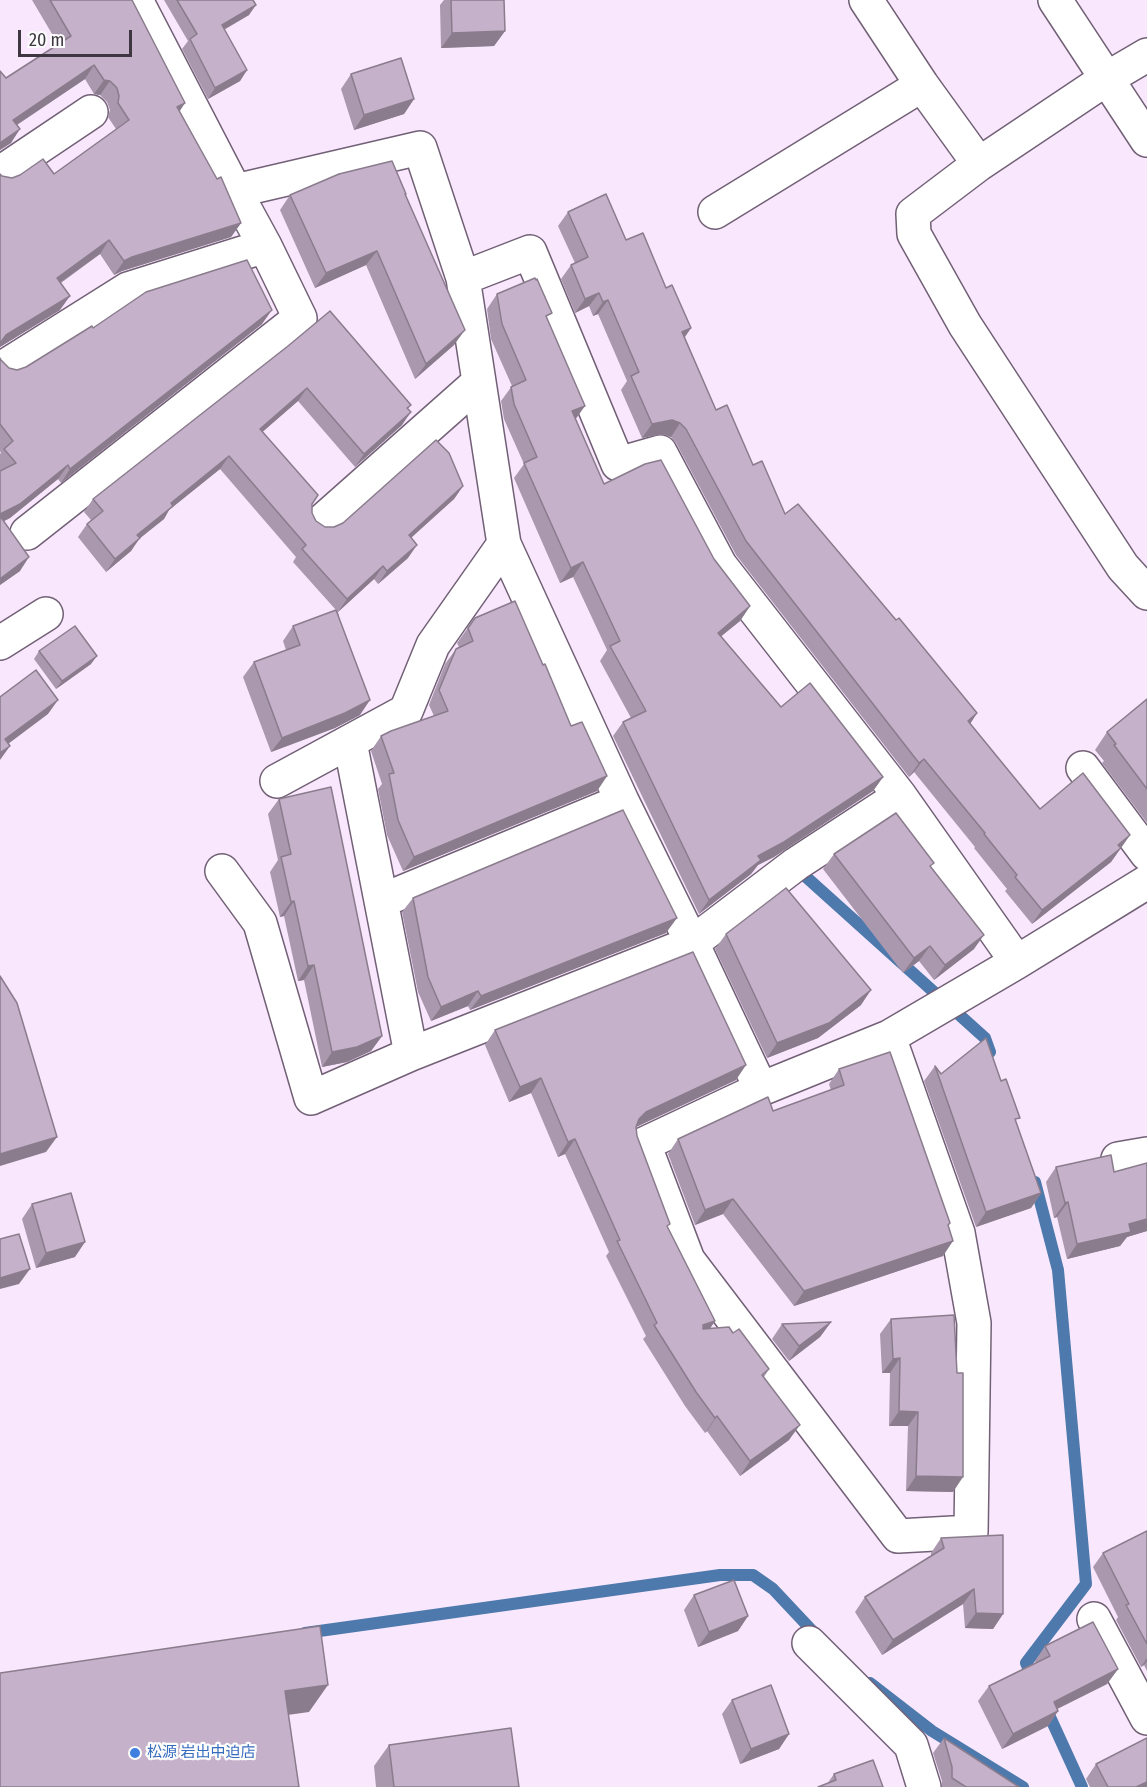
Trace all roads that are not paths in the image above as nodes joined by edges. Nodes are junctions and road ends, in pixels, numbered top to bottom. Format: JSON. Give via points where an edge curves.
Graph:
{"nodes":[{"id":1,"x":136,"y":0,"type":"edge"},
{"id":2,"x":866,"y":0,"type":"edge"},
{"id":3,"x":1055,"y":0,"type":"edge"},
{"id":4,"x":1147,"y":55,"type":"edge"},
{"id":5,"x":1106,"y":79,"type":"junction"},
{"id":6,"x":922,"y":86,"type":"junction"},
{"id":7,"x":90,"y":112,"type":"dead end"},
{"id":8,"x":1147,"y":140,"type":"edge"},
{"id":9,"x":979,"y":164,"type":"junction"},
{"id":10,"x":0,"y":173,"type":"edge"},
{"id":11,"x":235,"y":191,"type":"junction"},
{"id":12,"x":715,"y":212,"type":"dead end"},
{"id":13,"x":265,"y":246,"type":"junction"},
{"id":14,"x":463,"y":278,"type":"junction"},
{"id":15,"x":8,"y":365,"type":"edge"},
{"id":16,"x":479,"y":382,"type":"junction"},
{"id":17,"x":321,"y":522,"type":"edge"},
{"id":18,"x":27,"y":533,"type":"dead end"},
{"id":19,"x":504,"y":544,"type":"junction"},
{"id":20,"x":1147,"y":593,"type":"edge"},
{"id":21,"x":46,"y":614,"type":"dead end"},
{"id":22,"x":0,"y":643,"type":"edge"},
{"id":23,"x":350,"y":742,"type":"junction"},
{"id":24,"x":1083,"y":768,"type":"dead end"},
{"id":25,"x":277,"y":781,"type":"dead end"},
{"id":26,"x":900,"y":795,"type":"junction"},
{"id":27,"x":622,"y":801,"type":"junction"},
{"id":28,"x":1147,"y":854,"type":"edge"},
{"id":29,"x":222,"y":871,"type":"dead end"},
{"id":30,"x":1147,"y":882,"type":"edge"},
{"id":31,"x":381,"y":901,"type":"junction"},
{"id":32,"x":692,"y":943,"type":"junction"},
{"id":33,"x":1017,"y":962,"type":"junction"},
{"id":34,"x":889,"y":1037,"type":"junction"},
{"id":35,"x":411,"y":1054,"type":"junction"},
{"id":36,"x":761,"y":1089,"type":"junction"},
{"id":37,"x":1094,"y":1619,"type":"dead end"},
{"id":38,"x":809,"y":1643,"type":"dead end"},
{"id":39,"x":1147,"y":1718,"type":"edge"},
{"id":40,"x":924,"y":1787,"type":"edge"}],
"edges":[{"from":1,"to":11,"type":"street"},
{"from":2,"to":6,"type":"street"},
{"from":3,"to":5,"type":"street"},
{"from":4,"to":5,"type":"street"},
{"from":5,"to":8,"type":"street"},
{"from":5,"to":9,"type":"street"},
{"from":6,"to":9,"type":"street"},
{"from":6,"to":12,"type":"street"},
{"from":7,"to":10,"type":"street"},
{"from":9,"to":20,"type":"street","via":[[913,214],[914,234],[965,325],[1124,567]]},
{"from":11,"to":13,"type":"street"},
{"from":11,"to":14,"type":"street","via":[[420,148]]},
{"from":13,"to":15,"type":"street","via":[[128,289]]},
{"from":13,"to":18,"type":"street","via":[[300,318]]},
{"from":14,"to":16,"type":"street"},
{"from":14,"to":26,"type":"street","via":[[530,252],[618,464],[660,452],[720,565]]},
{"from":16,"to":17,"type":"street"},
{"from":16,"to":19,"type":"street"},
{"from":19,"to":23,"type":"street","via":[[433,645],[406,711]]},
{"from":19,"to":27,"type":"street"},
{"from":21,"to":22,"type":"street"},
{"from":23,"to":25,"type":"street"},
{"from":23,"to":31,"type":"street"},
{"from":24,"to":28,"type":"street"},
{"from":26,"to":32,"type":"street","via":[[796,864]]},
{"from":26,"to":33,"type":"street"},
{"from":27,"to":31,"type":"street"},
{"from":27,"to":32,"type":"street"},
{"from":29,"to":35,"type":"street","via":[[260,923],[311,1098]]},
{"from":30,"to":33,"type":"street"},
{"from":31,"to":35,"type":"street"},
{"from":32,"to":35,"type":"street"},
{"from":32,"to":36,"type":"street"},
{"from":33,"to":34,"type":"street"},
{"from":34,"to":36,"type":"street"},
{"from":34,"to":36,"type":"street","via":[[958,1233],[974,1323],[971,1532],[898,1536],[688,1260],[644,1144]]},
{"from":37,"to":39,"type":"street"},
{"from":38,"to":40,"type":"street","via":[[911,1745]]}]}
